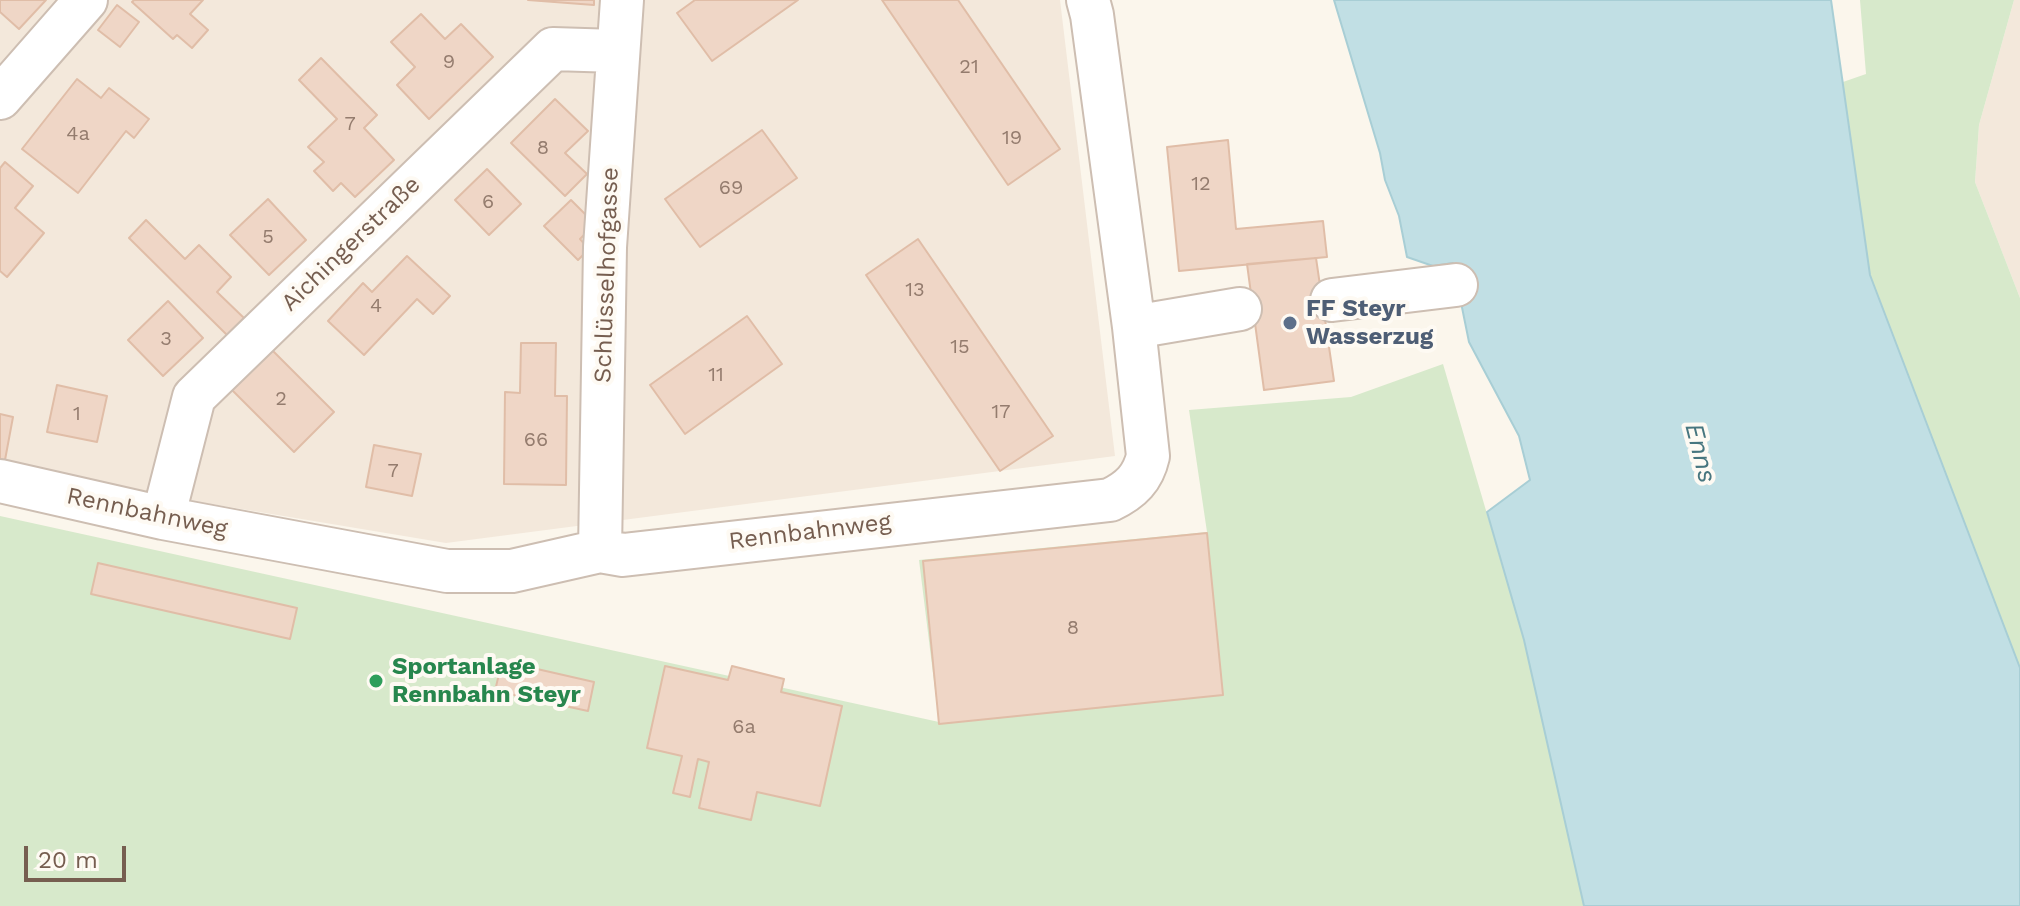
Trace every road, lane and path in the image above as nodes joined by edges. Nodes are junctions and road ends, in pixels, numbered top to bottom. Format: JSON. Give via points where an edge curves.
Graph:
{"nodes":[{"id":1,"x":86,"y":0,"type":"edge"},
{"id":2,"x":622,"y":0,"type":"edge"},
{"id":3,"x":1088,"y":0,"type":"edge"},
{"id":4,"x":616,"y":51,"type":"junction"},
{"id":5,"x":0,"y":98,"type":"edge"},
{"id":6,"x":1456,"y":285,"type":"dead end"},
{"id":7,"x":1332,"y":300,"type":"dead end"},
{"id":8,"x":1240,"y":309,"type":"dead end"},
{"id":9,"x":1134,"y":327,"type":"junction"},
{"id":10,"x":0,"y":481,"type":"edge"},
{"id":11,"x":163,"y":518,"type":"junction"},
{"id":12,"x":600,"y":551,"type":"junction"}],
"edges":[{"from":1,"to":5,"type":"street"},
{"from":2,"to":4,"type":"street","name":"Schlüsselhofgasse"},
{"from":3,"to":9,"type":"street","name":"Rennbahnweg"},
{"from":4,"to":11,"type":"street","name":"Aichingerstraße","via":[[553,49],[194,397]]},
{"from":4,"to":12,"type":"street","name":"Schlüsselhofgasse","via":[[605,247]]},
{"from":6,"to":7,"type":"street"},
{"from":8,"to":9,"type":"street"},
{"from":9,"to":12,"type":"street","name":"Rennbahnweg","via":[[1148,456],[1135,483],[1110,500],[623,555]]},
{"from":10,"to":11,"type":"street","name":"Rennbahnweg"},
{"from":11,"to":12,"type":"street","name":"Rennbahnweg","via":[[447,571],[512,571]]}]}
